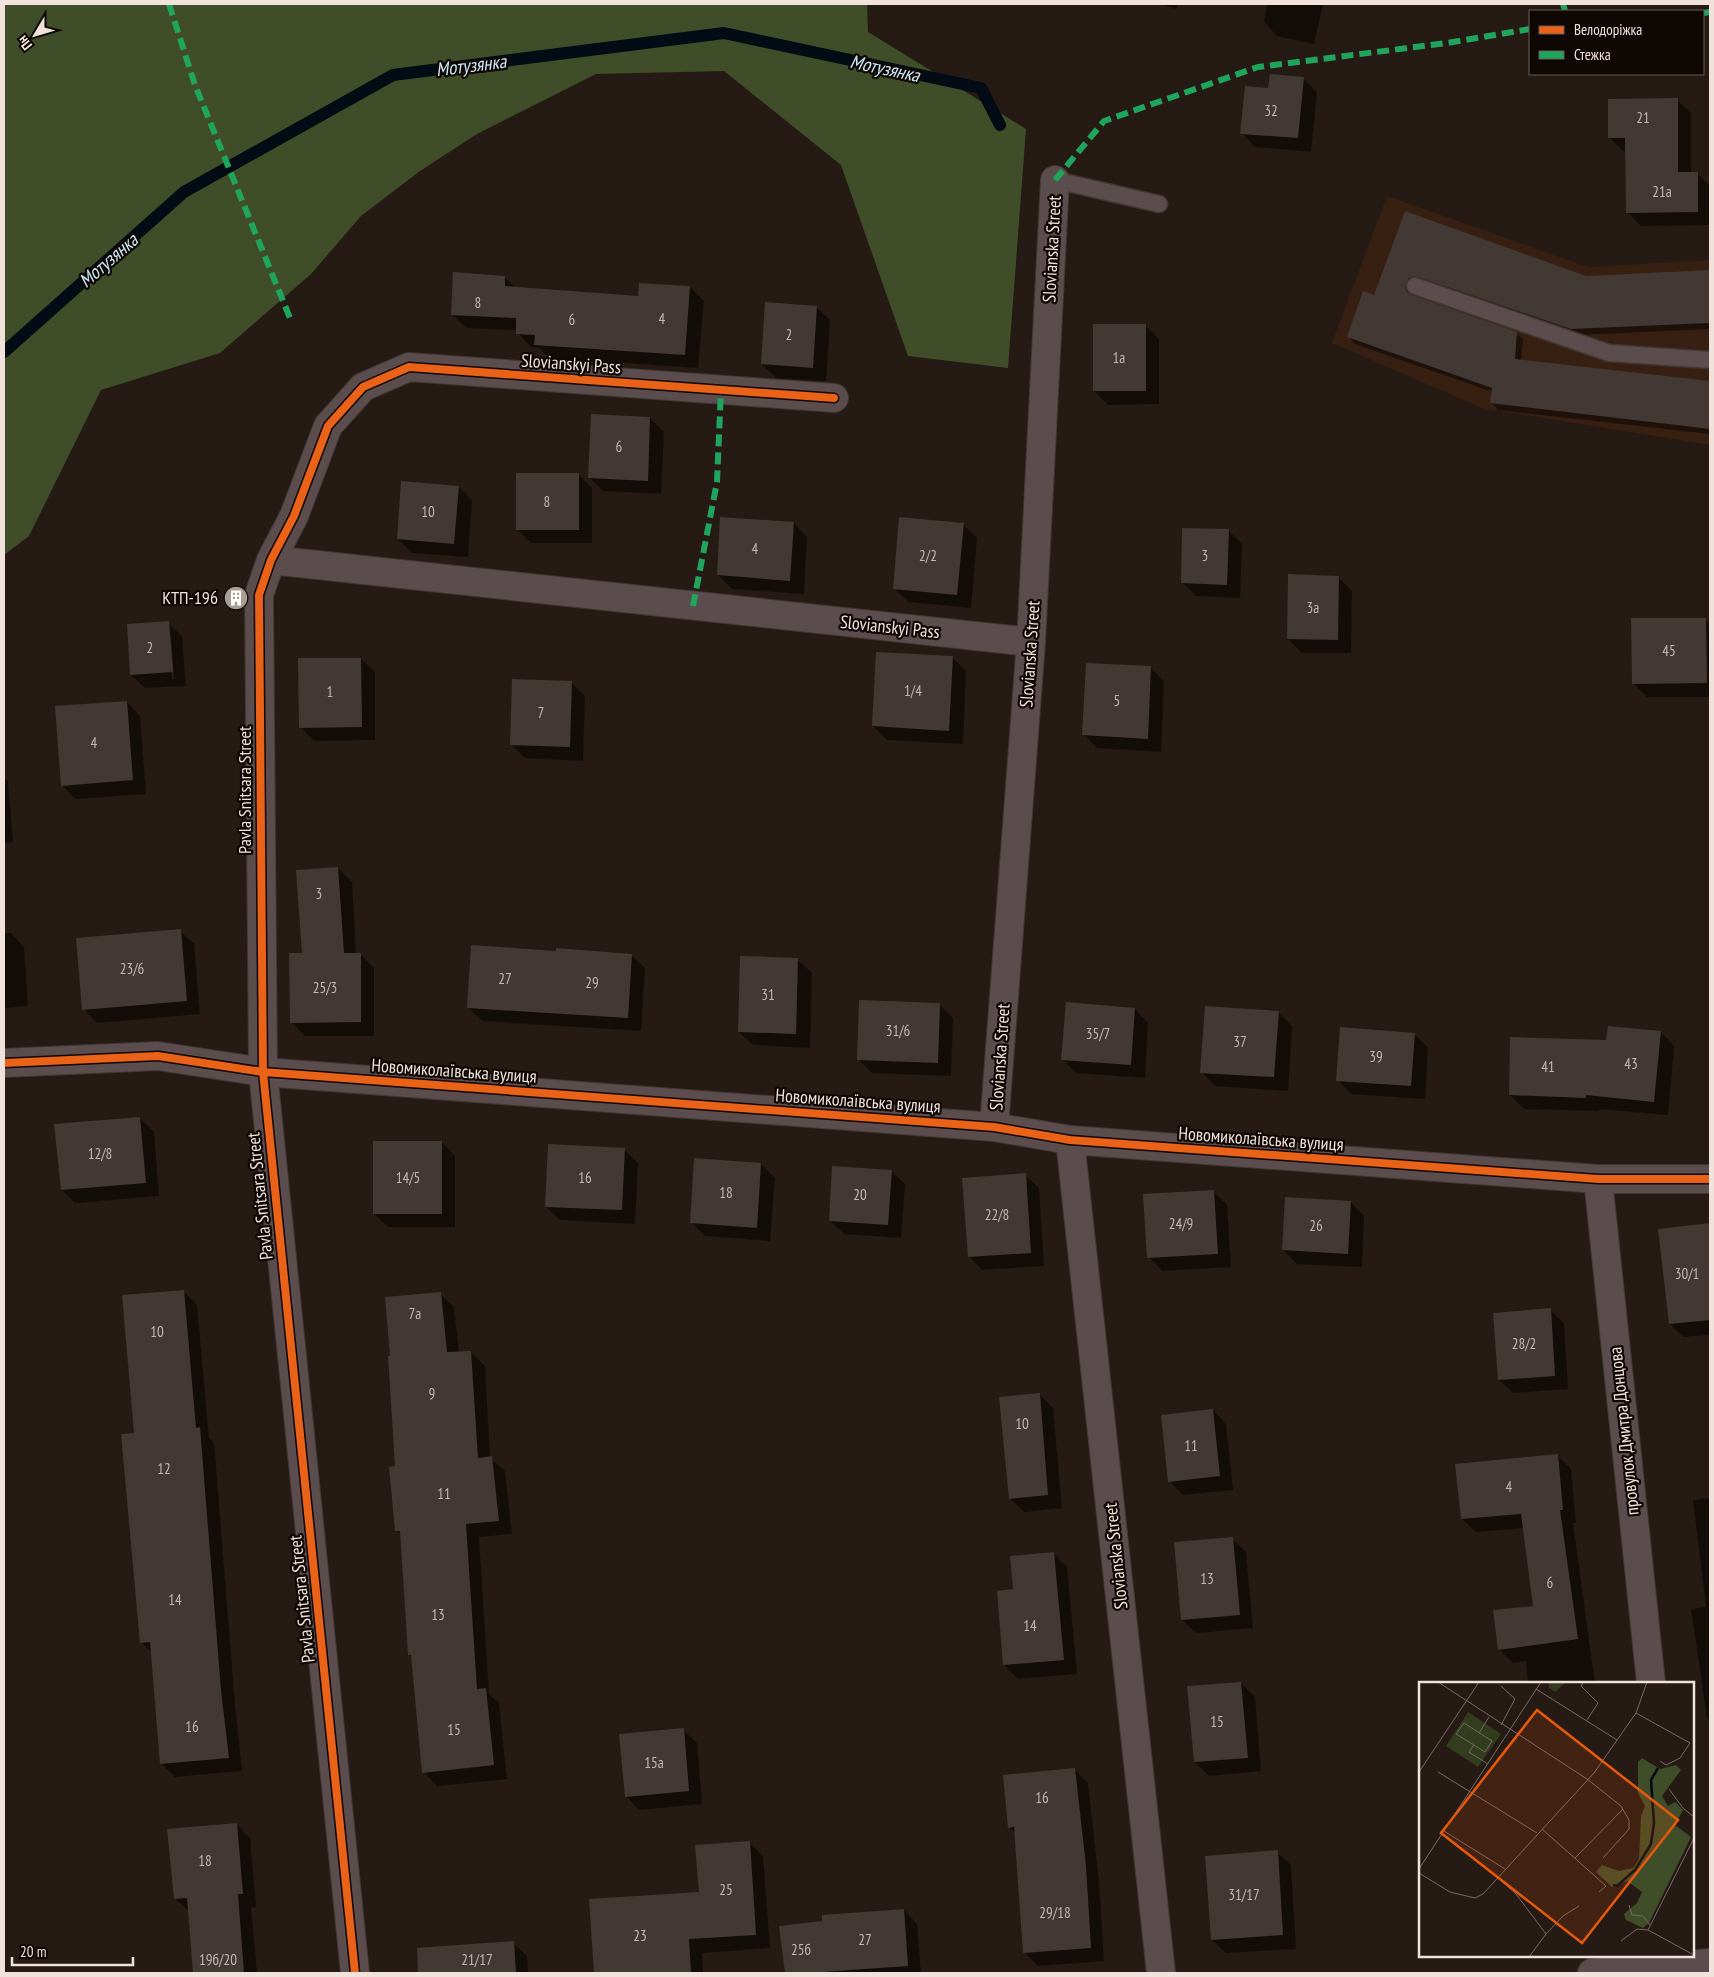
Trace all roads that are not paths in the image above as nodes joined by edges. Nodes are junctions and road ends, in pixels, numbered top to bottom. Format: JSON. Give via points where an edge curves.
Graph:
{"nodes":[{"id":1,"x":1055,"y":180,"type":"joint"},
{"id":2,"x":1159,"y":204,"type":"dead end"},
{"id":3,"x":1415,"y":286,"type":"dead end"},
{"id":4,"x":1710,"y":360,"type":"edge"},
{"id":5,"x":834,"y":398,"type":"dead end"},
{"id":6,"x":328,"y":426,"type":"joint"},
{"id":7,"x":271,"y":560,"type":"junction"},
{"id":8,"x":1031,"y":642,"type":"junction"},
{"id":9,"x":4,"y":1062,"type":"edge"},
{"id":10,"x":263,"y":1072,"type":"junction"},
{"id":11,"x":994,"y":1127,"type":"junction"},
{"id":12,"x":1070,"y":1140,"type":"junction"},
{"id":13,"x":1710,"y":1179,"type":"edge"},
{"id":14,"x":1598,"y":1180,"type":"junction"},
{"id":15,"x":1651,"y":1682,"type":"edge"},
{"id":16,"x":1680,"y":1961,"type":"edge"},
{"id":17,"x":1710,"y":1964,"type":"edge"},
{"id":18,"x":355,"y":1973,"type":"edge"},
{"id":19,"x":1161,"y":1973,"type":"edge"},
{"id":20,"x":1592,"y":1973,"type":"edge"}],
"edges":[{"from":1,"to":2,"type":"lane"},
{"from":1,"to":8,"type":"street","name":"Slovianska Street"},
{"from":3,"to":4,"type":"lane","via":[[1609,353]]},
{"from":5,"to":6,"type":"street","name":"Slovianskyi Pass","via":[[409,367],[364,387]]},
{"from":6,"to":7,"type":"street","name":"Pavla Snitsara Street","via":[[294,516]]},
{"from":7,"to":8,"type":"street","name":"Slovianskyi Pass"},
{"from":7,"to":10,"type":"street","name":"Pavla Snitsara Street","via":[[259,595]]},
{"from":8,"to":11,"type":"street","name":"Slovianska Street"},
{"from":9,"to":10,"type":"street","name":"Новомиколаївська вулиця","via":[[158,1056]]},
{"from":10,"to":11,"type":"street","name":"Новомиколаївська вулиця"},
{"from":10,"to":18,"type":"street","name":"Pavla Snitsara Street"},
{"from":11,"to":12,"type":"street","name":"Новомиколаївська вулиця"},
{"from":12,"to":14,"type":"street","name":"Новомиколаївська вулиця"},
{"from":12,"to":19,"type":"street","name":"Slovianska Street"},
{"from":13,"to":14,"type":"street","name":"Новомиколаївська вулиця"},
{"from":14,"to":15,"type":"street","name":"провулок Дмитра Донцова"},
{"from":16,"to":17,"type":"street"},
{"from":16,"to":20,"type":"street"}]}
